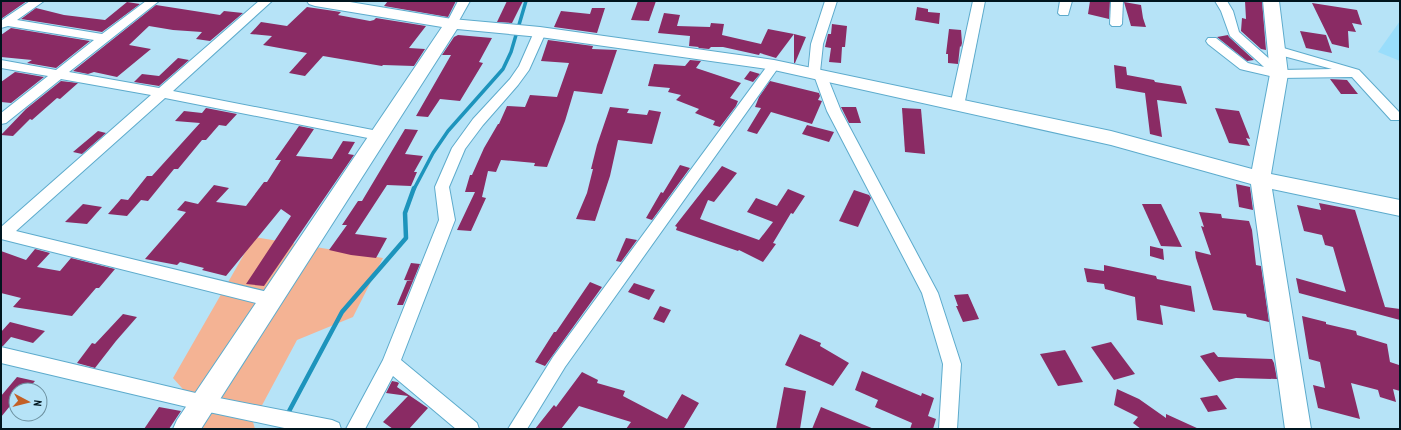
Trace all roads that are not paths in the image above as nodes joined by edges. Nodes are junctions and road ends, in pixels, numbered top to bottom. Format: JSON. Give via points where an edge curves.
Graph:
{"nodes":[{"id":1,"x":38,"y":1,"type":"edge"},
{"id":2,"x":152,"y":1,"type":"edge"},
{"id":3,"x":266,"y":1,"type":"edge"},
{"id":4,"x":315,"y":1,"type":"edge"},
{"id":5,"x":464,"y":1,"type":"edge"},
{"id":6,"x":831,"y":1,"type":"edge"},
{"id":7,"x":979,"y":1,"type":"edge"},
{"id":8,"x":1066,"y":1,"type":"edge"},
{"id":9,"x":1117,"y":1,"type":"edge"},
{"id":10,"x":1221,"y":1,"type":"edge"},
{"id":11,"x":1271,"y":1,"type":"edge"},
{"id":12,"x":1064,"y":13,"type":"dead end"},
{"id":13,"x":4,"y":24,"type":"edge"},
{"id":14,"x":452,"y":24,"type":"junction"},
{"id":15,"x":1116,"y":24,"type":"dead end"},
{"id":16,"x":540,"y":32,"type":"junction"},
{"id":17,"x":103,"y":38,"type":"junction"},
{"id":18,"x":1212,"y":40,"type":"dead end"},
{"id":19,"x":1276,"y":50,"type":"junction"},
{"id":20,"x":1,"y":64,"type":"edge"},
{"id":21,"x":774,"y":65,"type":"junction"},
{"id":22,"x":1354,"y":73,"type":"junction"},
{"id":23,"x":1279,"y":74,"type":"junction"},
{"id":24,"x":59,"y":75,"type":"junction"},
{"id":25,"x":818,"y":75,"type":"junction"},
{"id":26,"x":162,"y":93,"type":"junction"},
{"id":27,"x":957,"y":106,"type":"junction"},
{"id":28,"x":1396,"y":117,"type":"dead end"},
{"id":29,"x":1,"y":120,"type":"edge"},
{"id":30,"x":378,"y":135,"type":"junction"},
{"id":31,"x":1260,"y":179,"type":"junction"},
{"id":32,"x":1400,"y":208,"type":"edge"},
{"id":33,"x":272,"y":300,"type":"junction"},
{"id":34,"x":1,"y":355,"type":"edge"},
{"id":35,"x":391,"y":363,"type":"junction"},
{"id":36,"x":204,"y":403,"type":"junction"},
{"id":37,"x":186,"y":429,"type":"edge"},
{"id":38,"x":332,"y":429,"type":"edge"},
{"id":39,"x":355,"y":429,"type":"edge"},
{"id":40,"x":470,"y":429,"type":"edge"},
{"id":41,"x":517,"y":429,"type":"edge"},
{"id":42,"x":948,"y":429,"type":"edge"},
{"id":43,"x":1298,"y":429,"type":"edge"}],
"edges":[{"from":1,"to":13,"type":"street"},
{"from":2,"to":17,"type":"street"},
{"from":3,"to":26,"type":"street"},
{"from":4,"to":14,"type":"street"},
{"from":5,"to":14,"type":"street"},
{"from":6,"to":25,"type":"street","via":[[817,44]]},
{"from":7,"to":27,"type":"street"},
{"from":8,"to":12,"type":"street"},
{"from":9,"to":15,"type":"street"},
{"from":10,"to":23,"type":"street","via":[[1234,33]]},
{"from":11,"to":19,"type":"street"},
{"from":13,"to":17,"type":"street"},
{"from":14,"to":16,"type":"street"},
{"from":14,"to":30,"type":"street"},
{"from":16,"to":21,"type":"street"},
{"from":16,"to":35,"type":"street","via":[[514,82],[478,122],[459,148],[442,187],[447,220]]},
{"from":17,"to":24,"type":"street"},
{"from":18,"to":23,"type":"street","via":[[1244,66]]},
{"from":19,"to":22,"type":"street"},
{"from":19,"to":23,"type":"street"},
{"from":20,"to":24,"type":"street"},
{"from":21,"to":25,"type":"street"},
{"from":21,"to":41,"type":"street","via":[[559,362]]},
{"from":22,"to":23,"type":"street"},
{"from":22,"to":28,"type":"street"},
{"from":23,"to":31,"type":"street"},
{"from":24,"to":26,"type":"street"},
{"from":24,"to":29,"type":"street"},
{"from":25,"to":27,"type":"street"},
{"from":25,"to":42,"type":"street","via":[[834,111],[930,293],[952,364]]},
{"from":26,"to":30,"type":"street"},
{"from":26,"to":33,"type":"street","via":[[3,234]]},
{"from":27,"to":31,"type":"street","via":[[1111,138]]},
{"from":30,"to":33,"type":"street"},
{"from":31,"to":32,"type":"street"},
{"from":31,"to":43,"type":"street"},
{"from":33,"to":36,"type":"street"},
{"from":34,"to":36,"type":"street"},
{"from":35,"to":39,"type":"street"},
{"from":35,"to":40,"type":"street"},
{"from":36,"to":37,"type":"street"},
{"from":36,"to":38,"type":"street"}]}
